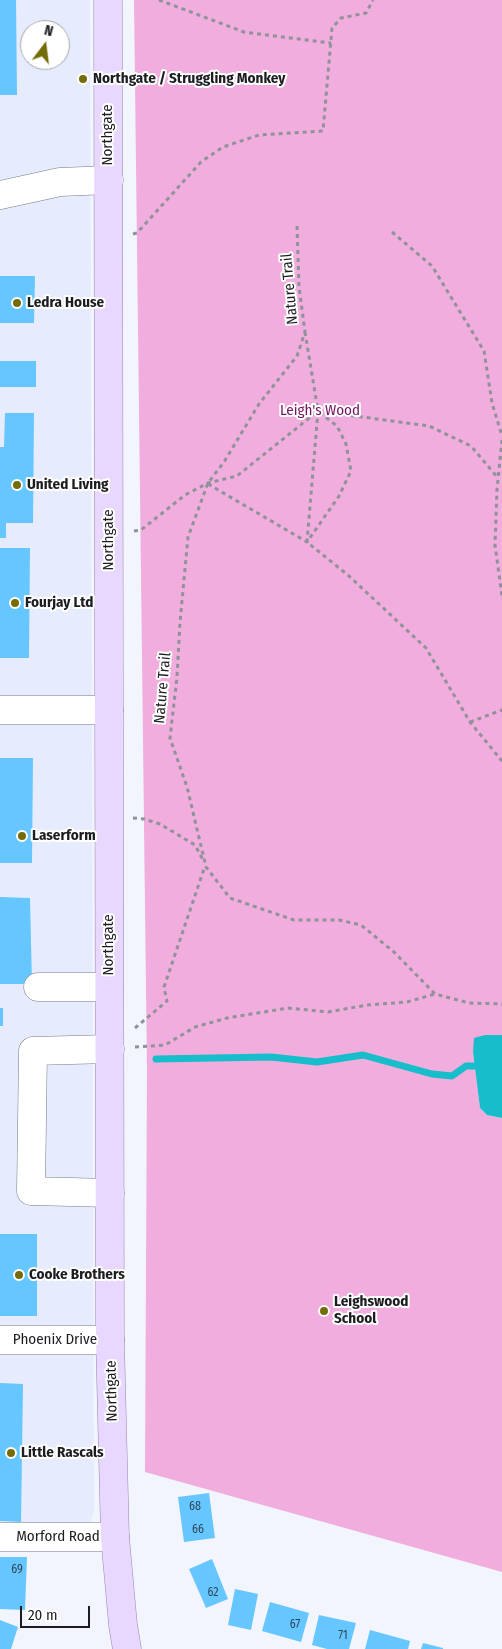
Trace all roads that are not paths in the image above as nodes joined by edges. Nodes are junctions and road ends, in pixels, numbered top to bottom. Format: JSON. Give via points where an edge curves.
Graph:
{"nodes":[{"id":1,"x":108,"y":0,"type":"edge"},
{"id":2,"x":109,"y":180,"type":"junction"},
{"id":3,"x":0,"y":195,"type":"edge"},
{"id":4,"x":0,"y":710,"type":"edge"},
{"id":5,"x":108,"y":710,"type":"junction"},
{"id":6,"x":38,"y":987,"type":"dead end"},
{"id":7,"x":110,"y":988,"type":"junction"},
{"id":8,"x":110,"y":1049,"type":"junction"},
{"id":9,"x":110,"y":1193,"type":"junction"},
{"id":10,"x":0,"y":1340,"type":"edge"},
{"id":11,"x":110,"y":1340,"type":"junction"},
{"id":12,"x":0,"y":1536,"type":"edge"},
{"id":13,"x":115,"y":1537,"type":"junction"},
{"id":14,"x":127,"y":1649,"type":"edge"}],
"edges":[{"from":1,"to":2,"type":"main road","name":"Northgate"},
{"from":2,"to":3,"type":"street","via":[[60,182]]},
{"from":2,"to":5,"type":"main road","name":"Northgate"},
{"from":4,"to":5,"type":"street"},
{"from":5,"to":7,"type":"main road","name":"Northgate"},
{"from":6,"to":7,"type":"street"},
{"from":7,"to":8,"type":"main road","name":"Northgate"},
{"from":8,"to":9,"type":"main road","name":"Northgate"},
{"from":8,"to":9,"type":"street","via":[[34,1051],[31,1191]]},
{"from":9,"to":11,"type":"main road","name":"Northgate"},
{"from":10,"to":11,"type":"street","name":"Phoenix Drive"},
{"from":11,"to":13,"type":"main road","name":"Northgate"},
{"from":12,"to":13,"type":"street","name":"Morford Road"},
{"from":13,"to":14,"type":"main road","name":"Northgate"}]}
